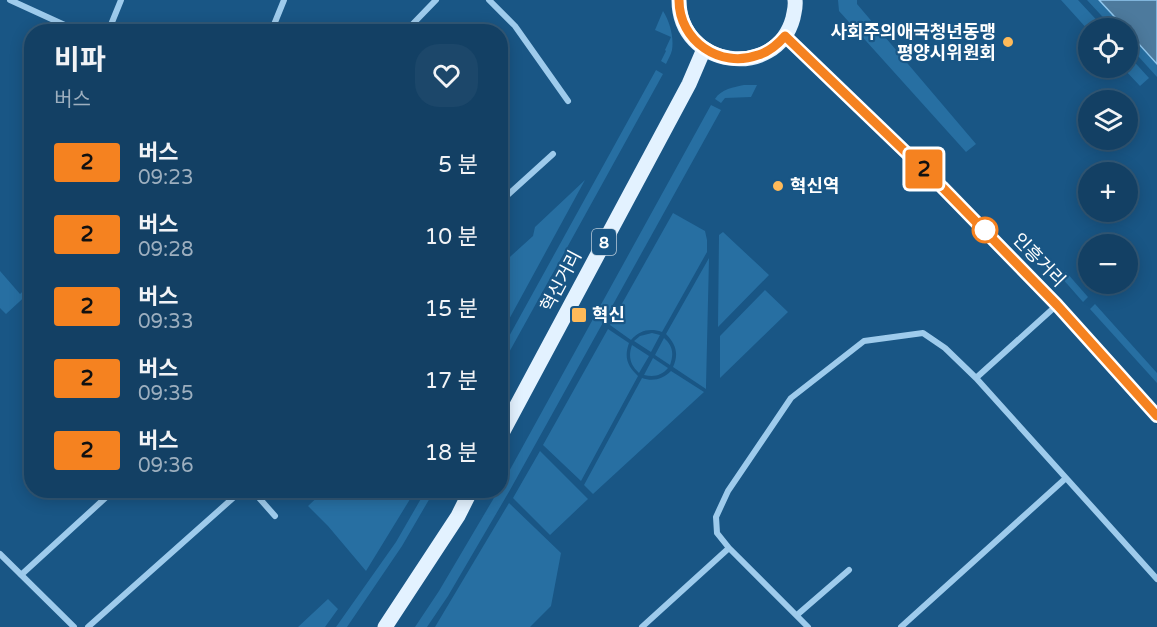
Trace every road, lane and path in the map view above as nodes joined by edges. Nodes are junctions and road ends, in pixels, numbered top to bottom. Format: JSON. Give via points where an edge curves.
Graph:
{"nodes":[{"id":1,"x":10,"y":0,"type":"edge"},
{"id":2,"x":121,"y":0,"type":"edge"},
{"id":3,"x":284,"y":0,"type":"edge"},
{"id":4,"x":436,"y":0,"type":"edge"},
{"id":5,"x":489,"y":0,"type":"edge"},
{"id":6,"x":679,"y":0,"type":"edge"},
{"id":7,"x":795,"y":0,"type":"edge"},
{"id":8,"x":62,"y":24,"type":"edge"},
{"id":9,"x":111,"y":24,"type":"edge"},
{"id":10,"x":274,"y":24,"type":"edge"},
{"id":11,"x":413,"y":24,"type":"edge"},
{"id":12,"x":785,"y":36,"type":"junction"},
{"id":13,"x":704,"y":49,"type":"junction"},
{"id":14,"x":568,"y":101,"type":"dead end"},
{"id":15,"x":553,"y":154,"type":"dead end"},
{"id":16,"x":508,"y":195,"type":"edge"},
{"id":17,"x":1057,"y":305,"type":"junction"},
{"id":18,"x":976,"y":378,"type":"junction"},
{"id":19,"x":1157,"y":416,"type":"edge"},
{"id":20,"x":508,"y":422,"type":"edge"},
{"id":21,"x":1066,"y":478,"type":"junction"},
{"id":22,"x":105,"y":498,"type":"edge"},
{"id":23,"x":233,"y":498,"type":"edge"},
{"id":24,"x":259,"y":498,"type":"edge"},
{"id":25,"x":467,"y":498,"type":"edge"},
{"id":26,"x":275,"y":516,"type":"dead end"},
{"id":27,"x":729,"y":548,"type":"junction"},
{"id":28,"x":0,"y":554,"type":"edge"},
{"id":29,"x":849,"y":570,"type":"dead end"},
{"id":30,"x":21,"y":575,"type":"junction"},
{"id":31,"x":1157,"y":579,"type":"edge"},
{"id":32,"x":797,"y":615,"type":"junction"},
{"id":33,"x":74,"y":627,"type":"edge"},
{"id":34,"x":88,"y":627,"type":"edge"},
{"id":35,"x":385,"y":627,"type":"edge"},
{"id":36,"x":642,"y":627,"type":"edge"},
{"id":37,"x":808,"y":627,"type":"edge"},
{"id":38,"x":902,"y":627,"type":"edge"}],
"edges":[{"from":1,"to":8,"type":"street"},
{"from":2,"to":9,"type":"street"},
{"from":3,"to":10,"type":"street"},
{"from":4,"to":11,"type":"street"},
{"from":5,"to":14,"type":"street","via":[[514,26]]},
{"from":6,"to":13,"type":"main road","via":[[690,35]]},
{"from":7,"to":12,"type":"main road"},
{"from":12,"to":13,"type":"main road","via":[[760,55],[740,60]]},
{"from":12,"to":17,"type":"main road","name":"인흥거리","via":[[942,187]]},
{"from":13,"to":20,"type":"main road","name":"혁신거리","number":"8","via":[[689,84]]},
{"from":15,"to":16,"type":"street"},
{"from":17,"to":18,"type":"street"},
{"from":17,"to":19,"type":"main road","name":"인흥거리"},
{"from":18,"to":21,"type":"street"},
{"from":18,"to":27,"type":"street","via":[[923,333],[864,341],[791,398],[728,491],[716,517],[717,534]]},
{"from":21,"to":31,"type":"street"},
{"from":21,"to":38,"type":"street"},
{"from":22,"to":30,"type":"street"},
{"from":23,"to":34,"type":"street"},
{"from":24,"to":26,"type":"street"},
{"from":25,"to":35,"type":"main road"},
{"from":27,"to":32,"type":"street"},
{"from":27,"to":36,"type":"street"},
{"from":28,"to":30,"type":"street"},
{"from":29,"to":32,"type":"street"},
{"from":30,"to":33,"type":"street"},
{"from":32,"to":37,"type":"street"}]}
